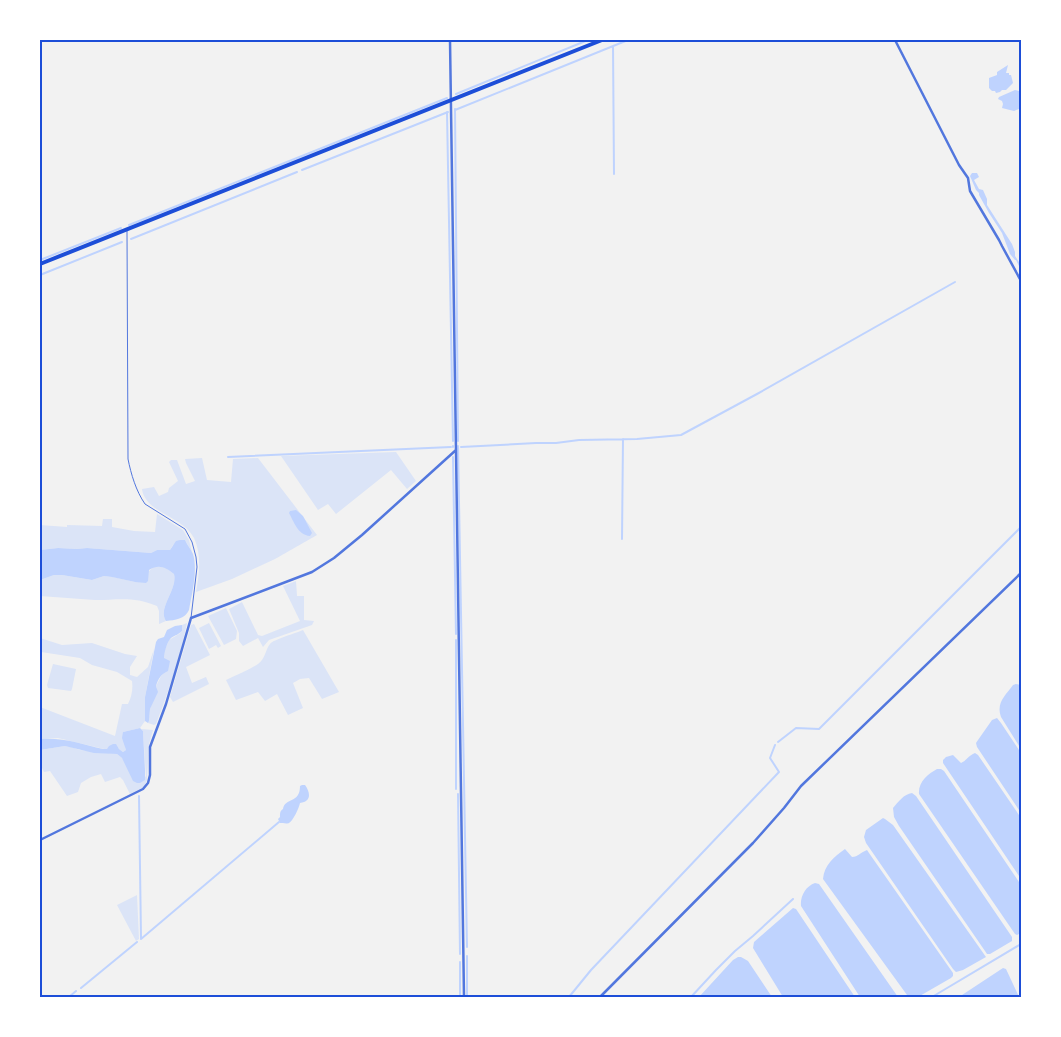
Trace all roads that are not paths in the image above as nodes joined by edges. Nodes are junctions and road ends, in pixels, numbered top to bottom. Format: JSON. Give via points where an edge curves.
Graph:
{"nodes":[{"id":1,"x":450,"y":40,"type":"edge"},
{"id":2,"x":602,"y":40,"type":"edge"},
{"id":3,"x":895,"y":40,"type":"edge"},
{"id":4,"x":451,"y":101,"type":"junction"},
{"id":5,"x":127,"y":230,"type":"junction"},
{"id":6,"x":40,"y":264,"type":"edge"},
{"id":7,"x":1021,"y":281,"type":"edge"},
{"id":8,"x":456,"y":450,"type":"junction"},
{"id":9,"x":1021,"y":573,"type":"edge"},
{"id":10,"x":191,"y":618,"type":"junction"},
{"id":11,"x":40,"y":840,"type":"edge"},
{"id":12,"x":464,"y":997,"type":"edge"},
{"id":13,"x":600,"y":997,"type":"edge"}],
"edges":[{"from":1,"to":4,"type":"street"},
{"from":2,"to":4,"type":"main road"},
{"from":3,"to":7,"type":"street","via":[[968,178],[970,192]]},
{"from":4,"to":5,"type":"main road"},
{"from":4,"to":8,"type":"street"},
{"from":5,"to":6,"type":"main road"},
{"from":5,"to":10,"type":"lane","via":[[128,456],[138,492],[145,504],[185,529],[192,542],[197,567]]},
{"from":8,"to":10,"type":"street","via":[[362,535],[312,572]]},
{"from":8,"to":12,"type":"street"},
{"from":9,"to":13,"type":"street","via":[[801,786],[753,843]]},
{"from":10,"to":11,"type":"street","via":[[150,748],[147,786]]}]}
